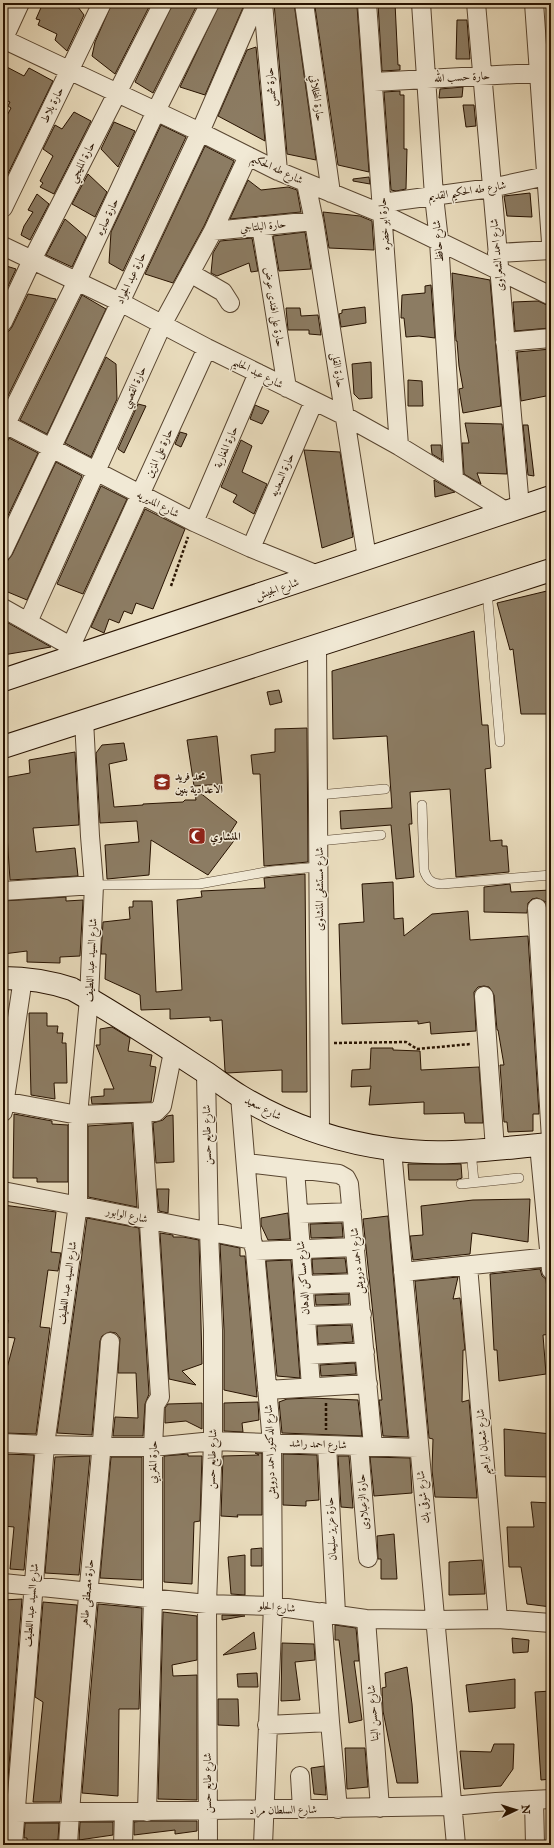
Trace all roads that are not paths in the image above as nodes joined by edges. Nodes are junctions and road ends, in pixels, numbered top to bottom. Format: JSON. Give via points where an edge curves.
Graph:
{"nodes":[{"id":1,"x":20,"y":3,"type":"edge"},
{"id":2,"x":102,"y":3,"type":"edge"},
{"id":3,"x":163,"y":3,"type":"edge"},
{"id":4,"x":210,"y":3,"type":"edge"},
{"id":5,"x":256,"y":3,"type":"edge"},
{"id":6,"x":263,"y":3,"type":"edge"},
{"id":7,"x":304,"y":3,"type":"edge"},
{"id":8,"x":366,"y":3,"type":"edge"},
{"id":9,"x":421,"y":3,"type":"edge"},
{"id":10,"x":476,"y":3,"type":"edge"},
{"id":11,"x":534,"y":3,"type":"edge"},
{"id":12,"x":3,"y":40,"type":"edge"},
{"id":13,"x":68,"y":71,"type":"junction"},
{"id":14,"x":545,"y":72,"type":"edge"},
{"id":15,"x":482,"y":76,"type":"junction"},
{"id":16,"x":426,"y":79,"type":"junction"},
{"id":17,"x":374,"y":82,"type":"junction"},
{"id":18,"x":116,"y":93,"type":"junction"},
{"id":19,"x":156,"y":111,"type":"junction"},
{"id":20,"x":200,"y":132,"type":"junction"},
{"id":21,"x":248,"y":156,"type":"junction"},
{"id":22,"x":278,"y":171,"type":"junction"},
{"id":23,"x":548,"y":176,"type":"edge"},
{"id":24,"x":306,"y":182,"type":"junction"},
{"id":25,"x":491,"y":188,"type":"junction"},
{"id":26,"x":331,"y":193,"type":"junction"},
{"id":27,"x":434,"y":196,"type":"junction"},
{"id":28,"x":3,"y":208,"type":"edge"},
{"id":29,"x":382,"y":209,"type":"junction"},
{"id":30,"x":314,"y":221,"type":"junction"},
{"id":31,"x":261,"y":226,"type":"junction"},
{"id":32,"x":213,"y":231,"type":"junction"},
{"id":33,"x":439,"y":242,"type":"junction"},
{"id":34,"x":551,"y":242,"type":"edge"},
{"id":35,"x":3,"y":246,"type":"edge"},
{"id":36,"x":551,"y":250,"type":"edge"},
{"id":37,"x":497,"y":253,"type":"junction"},
{"id":38,"x":32,"y":260,"type":"junction"},
{"id":39,"x":499,"y":271,"type":"junction"},
{"id":40,"x":190,"y":273,"type":"junction"},
{"id":41,"x":76,"y":281,"type":"junction"},
{"id":42,"x":551,"y":296,"type":"edge"},
{"id":43,"x":120,"y":302,"type":"junction"},
{"id":44,"x":230,"y":303,"type":"dead end"},
{"id":45,"x":3,"y":322,"type":"edge"},
{"id":46,"x":163,"y":323,"type":"junction"},
{"id":47,"x":551,"y":338,"type":"edge"},
{"id":48,"x":505,"y":342,"type":"junction"},
{"id":49,"x":207,"y":348,"type":"junction"},
{"id":50,"x":258,"y":373,"type":"junction"},
{"id":51,"x":287,"y":388,"type":"junction"},
{"id":52,"x":314,"y":401,"type":"junction"},
{"id":53,"x":345,"y":416,"type":"junction"},
{"id":54,"x":4,"y":426,"type":"edge"},
{"id":55,"x":399,"y":446,"type":"junction"},
{"id":56,"x":51,"y":449,"type":"junction"},
{"id":57,"x":96,"y":472,"type":"junction"},
{"id":58,"x":454,"y":479,"type":"junction"},
{"id":59,"x":140,"y":495,"type":"junction"},
{"id":60,"x":551,"y":497,"type":"edge"},
{"id":61,"x":514,"y":510,"type":"junction"},
{"id":62,"x":194,"y":522,"type":"junction"},
{"id":63,"x":251,"y":548,"type":"junction"},
{"id":64,"x":3,"y":551,"type":"edge"},
{"id":65,"x":367,"y":558,"type":"junction"},
{"id":66,"x":551,"y":570,"type":"edge"},
{"id":67,"x":318,"y":575,"type":"junction"},
{"id":68,"x":487,"y":590,"type":"junction"},
{"id":69,"x":3,"y":608,"type":"edge"},
{"id":70,"x":28,"y":622,"type":"junction"},
{"id":71,"x":317,"y":645,"type":"junction"},
{"id":72,"x":78,"y":650,"type":"junction"},
{"id":73,"x":3,"y":680,"type":"edge"},
{"id":74,"x":84,"y":720,"type":"junction"},
{"id":75,"x":500,"y":742,"type":"dead end"},
{"id":76,"x":3,"y":747,"type":"edge"},
{"id":77,"x":385,"y":789,"type":"dead end"},
{"id":78,"x":318,"y":795,"type":"junction"},
{"id":79,"x":422,"y":805,"type":"dead end"},
{"id":80,"x":381,"y":835,"type":"dead end"},
{"id":81,"x":319,"y":841,"type":"junction"},
{"id":82,"x":319,"y":867,"type":"junction"},
{"id":83,"x":551,"y":875,"type":"edge"},
{"id":84,"x":94,"y":885,"type":"junction"},
{"id":85,"x":3,"y":891,"type":"edge"},
{"id":86,"x":537,"y":908,"type":"dead end"},
{"id":87,"x":13,"y":978,"type":"edge"},
{"id":88,"x":546,"y":979,"type":"edge"},
{"id":89,"x":484,"y":996,"type":"dead end"},
{"id":90,"x":89,"y":999,"type":"junction"},
{"id":91,"x":173,"y":1052,"type":"junction"},
{"id":92,"x":548,"y":1060,"type":"edge"},
{"id":93,"x":206,"y":1073,"type":"junction"},
{"id":94,"x":240,"y":1096,"type":"junction"},
{"id":95,"x":4,"y":1104,"type":"edge"},
{"id":96,"x":142,"y":1113,"type":"junction"},
{"id":97,"x":78,"y":1115,"type":"junction"},
{"id":98,"x":320,"y":1133,"type":"junction"},
{"id":99,"x":547,"y":1143,"type":"edge"},
{"id":100,"x":495,"y":1149,"type":"junction"},
{"id":101,"x":392,"y":1150,"type":"junction"},
{"id":102,"x":471,"y":1152,"type":"junction"},
{"id":103,"x":247,"y":1163,"type":"junction"},
{"id":104,"x":295,"y":1169,"type":"junction"},
{"id":105,"x":519,"y":1178,"type":"dead end"},
{"id":106,"x":474,"y":1182,"type":"junction"},
{"id":107,"x":461,"y":1184,"type":"dead end"},
{"id":108,"x":3,"y":1191,"type":"edge"},
{"id":109,"x":78,"y":1204,"type":"junction"},
{"id":110,"x":352,"y":1212,"type":"junction"},
{"id":111,"x":299,"y":1214,"type":"junction"},
{"id":112,"x":147,"y":1219,"type":"junction"},
{"id":113,"x":549,"y":1223,"type":"edge"},
{"id":114,"x":209,"y":1232,"type":"junction"},
{"id":115,"x":253,"y":1246,"type":"junction"},
{"id":116,"x":356,"y":1247,"type":"junction"},
{"id":117,"x":301,"y":1249,"type":"junction"},
{"id":118,"x":550,"y":1264,"type":"edge"},
{"id":119,"x":468,"y":1266,"type":"junction"},
{"id":120,"x":403,"y":1272,"type":"junction"},
{"id":121,"x":359,"y":1283,"type":"junction"},
{"id":122,"x":304,"y":1286,"type":"junction"},
{"id":123,"x":362,"y":1314,"type":"junction"},
{"id":124,"x":306,"y":1316,"type":"junction"},
{"id":125,"x":110,"y":1342,"type":"dead end"},
{"id":126,"x":365,"y":1352,"type":"junction"},
{"id":127,"x":309,"y":1355,"type":"junction"},
{"id":128,"x":368,"y":1384,"type":"junction"},
{"id":129,"x":318,"y":1387,"type":"junction"},
{"id":130,"x":267,"y":1390,"type":"junction"},
{"id":131,"x":213,"y":1441,"type":"junction"},
{"id":132,"x":272,"y":1442,"type":"junction"},
{"id":133,"x":3,"y":1443,"type":"edge"},
{"id":134,"x":45,"y":1445,"type":"junction"},
{"id":135,"x":102,"y":1445,"type":"junction"},
{"id":136,"x":327,"y":1445,"type":"junction"},
{"id":137,"x":366,"y":1446,"type":"junction"},
{"id":138,"x":153,"y":1447,"type":"junction"},
{"id":139,"x":418,"y":1448,"type":"junction"},
{"id":140,"x":368,"y":1558,"type":"dead end"},
{"id":141,"x":3,"y":1583,"type":"edge"},
{"id":142,"x":33,"y":1586,"type":"junction"},
{"id":143,"x":87,"y":1590,"type":"junction"},
{"id":144,"x":153,"y":1598,"type":"junction"},
{"id":145,"x":207,"y":1604,"type":"junction"},
{"id":146,"x":273,"y":1606,"type":"junction"},
{"id":147,"x":329,"y":1613,"type":"junction"},
{"id":148,"x":366,"y":1619,"type":"junction"},
{"id":149,"x":498,"y":1619,"type":"junction"},
{"id":150,"x":436,"y":1620,"type":"junction"},
{"id":151,"x":551,"y":1623,"type":"edge"},
{"id":152,"x":330,"y":1722,"type":"junction"},
{"id":153,"x":267,"y":1725,"type":"junction"},
{"id":154,"x":11,"y":1767,"type":"edge"},
{"id":155,"x":300,"y":1776,"type":"dead end"},
{"id":156,"x":543,"y":1800,"type":"edge"},
{"id":157,"x":452,"y":1806,"type":"junction"},
{"id":158,"x":380,"y":1808,"type":"junction"},
{"id":159,"x":302,"y":1809,"type":"junction"},
{"id":160,"x":338,"y":1809,"type":"junction"},
{"id":161,"x":266,"y":1810,"type":"junction"},
{"id":162,"x":208,"y":1811,"type":"junction"},
{"id":163,"x":124,"y":1812,"type":"junction"},
{"id":164,"x":147,"y":1812,"type":"junction"},
{"id":165,"x":15,"y":1813,"type":"junction"},
{"id":166,"x":70,"y":1813,"type":"junction"},
{"id":167,"x":13,"y":1845,"type":"edge"},
{"id":168,"x":68,"y":1845,"type":"edge"},
{"id":169,"x":123,"y":1845,"type":"edge"},
{"id":170,"x":208,"y":1845,"type":"edge"},
{"id":171,"x":264,"y":1845,"type":"edge"},
{"id":172,"x":456,"y":1845,"type":"edge"},
{"id":173,"x":535,"y":1845,"type":"edge"}],
"edges":[{"from":1,"to":12,"type":"street"},
{"from":2,"to":13,"type":"street","name":"حارة بلاط"},
{"from":3,"to":18,"type":"street","name":"حارة المليجي"},
{"from":4,"to":19,"type":"street","name":"حارة صابره"},
{"from":5,"to":20,"type":"street","name":"حارة عبد الجواد"},
{"from":6,"to":22,"type":"street","name":"حارة شمس"},
{"from":7,"to":26,"type":"street","name":"حارة المخللاتي"},
{"from":8,"to":17,"type":"street","name":"حارة ابو خضره"},
{"from":9,"to":16,"type":"street","name":"شارع حافظ"},
{"from":10,"to":15,"type":"street","name":"شارع احمد الشعراوى"},
{"from":11,"to":14,"type":"street"},
{"from":12,"to":13,"type":"street","name":"شارع طه الحكيم"},
{"from":13,"to":18,"type":"street","name":"شارع طه الحكيم"},
{"from":13,"to":28,"type":"street","name":"حارة بلاط"},
{"from":14,"to":15,"type":"street","name":"حارة حسب الله"},
{"from":14,"to":23,"type":"street"},
{"from":15,"to":16,"type":"street","name":"حارة حسب الله"},
{"from":15,"to":25,"type":"street","name":"شارع احمد الشعراوى"},
{"from":16,"to":17,"type":"street","name":"حارة حسب الله"},
{"from":16,"to":27,"type":"street","name":"شارع حافظ"},
{"from":17,"to":29,"type":"street","name":"حارة ابو خضره"},
{"from":18,"to":19,"type":"street","name":"شارع طه الحكيم"},
{"from":18,"to":38,"type":"street","name":"حارة المليجي"},
{"from":19,"to":20,"type":"street","name":"شارع طه الحكيم"},
{"from":19,"to":41,"type":"street","name":"حارة صابره"},
{"from":20,"to":21,"type":"street","name":"شارع طه الحكيم"},
{"from":20,"to":43,"type":"street","name":"حارة عبد الجواد"},
{"from":21,"to":22,"type":"street","name":"شارع طه الحكيم"},
{"from":21,"to":32,"type":"street","name":"حارة القصبي"},
{"from":22,"to":24,"type":"street","name":"شارع طه الحكيم"},
{"from":23,"to":25,"type":"street","name":"شارع طه الحكيم القديم"},
{"from":23,"to":34,"type":"street"},
{"from":24,"to":26,"type":"street","name":"شارع طه الحكيم"},
{"from":24,"to":30,"type":"street","name":"حارة القلى"},
{"from":25,"to":27,"type":"street","name":"شارع طه الحكيم القديم"},
{"from":25,"to":37,"type":"street","name":"شارع احمد الشعراوى"},
{"from":26,"to":29,"type":"street","name":"شارع طه الحكيم"},
{"from":27,"to":29,"type":"street","name":"شارع طه الحكيم القديم"},
{"from":27,"to":33,"type":"street","name":"شارع حافظ"},
{"from":29,"to":33,"type":"street","name":"شارع طه الحكيم"},
{"from":29,"to":55,"type":"street","name":"حارة ابو خضره"},
{"from":30,"to":31,"type":"street","name":"حارة البلتاجي"},
{"from":30,"to":53,"type":"street","name":"حارة القلى"},
{"from":31,"to":32,"type":"street","name":"حارة البلتاجي"},
{"from":31,"to":51,"type":"street","name":"حارة على افندى عوض"},
{"from":32,"to":40,"type":"street","name":"حارة القصبي"},
{"from":33,"to":39,"type":"street","name":"شارع طه الحكيم"},
{"from":33,"to":58,"type":"street","name":"شارع حافظ"},
{"from":35,"to":38,"type":"street","name":"شارع عبد الحليم"},
{"from":36,"to":37,"type":"street"},
{"from":37,"to":39,"type":"street","name":"شارع احمد الشعراوى"},
{"from":38,"to":41,"type":"street","name":"شارع عبد الحليم"},
{"from":38,"to":45,"type":"street","name":"حارة المليجي"},
{"from":39,"to":42,"type":"street","name":"شارع طه الحكيم"},
{"from":39,"to":48,"type":"street","name":"شارع احمد الشعراوى"},
{"from":40,"to":44,"type":"street","via":[[223,292]]},
{"from":40,"to":46,"type":"street","name":"حارة القصبي"},
{"from":41,"to":43,"type":"street","name":"شارع عبد الحليم"},
{"from":41,"to":54,"type":"street","name":"حارة صابره"},
{"from":43,"to":46,"type":"street","name":"شارع عبد الحليم"},
{"from":43,"to":56,"type":"street","name":"حارة عبد الجواد"},
{"from":46,"to":49,"type":"street","name":"شارع عبد الحليم"},
{"from":46,"to":57,"type":"street","name":"حارة القصبي"},
{"from":47,"to":48,"type":"street"},
{"from":48,"to":61,"type":"street","name":"شارع احمد الشعراوى"},
{"from":49,"to":50,"type":"street","name":"شارع عبد الحليم"},
{"from":49,"to":59,"type":"street","name":"حارة على المزين"},
{"from":50,"to":51,"type":"street","name":"شارع عبد الحليم"},
{"from":50,"to":62,"type":"street","name":"حارة المغاربة"},
{"from":51,"to":52,"type":"street","name":"شارع عبد الحليم"},
{"from":52,"to":53,"type":"street","name":"شارع عبد الحليم"},
{"from":52,"to":63,"type":"street","name":"حارة السعديه"},
{"from":53,"to":55,"type":"street","name":"شارع عبد الحليم"},
{"from":53,"to":65,"type":"street","name":"حارة القلى"},
{"from":54,"to":56,"type":"street","name":"شارع المديريه"},
{"from":55,"to":58,"type":"street","name":"شارع عبد الحليم"},
{"from":56,"to":57,"type":"street","name":"شارع المديريه"},
{"from":56,"to":64,"type":"street","name":"حارة عبد الجواد"},
{"from":57,"to":59,"type":"street","name":"شارع المديريه"},
{"from":57,"to":70,"type":"street","name":"حارة القصبي"},
{"from":58,"to":61,"type":"street","name":"شارع عبد الحليم"},
{"from":59,"to":62,"type":"street","name":"شارع المديريه"},
{"from":59,"to":72,"type":"street","name":"حارة على المزين"},
{"from":60,"to":61,"type":"main road","name":"شارع الجيش"},
{"from":61,"to":65,"type":"main road","name":"شارع الجيش"},
{"from":62,"to":63,"type":"street","name":"شارع المديريه"},
{"from":63,"to":67,"type":"street","name":"شارع المديريه"},
{"from":65,"to":67,"type":"main road","name":"شارع الجيش"},
{"from":66,"to":68,"type":"main road"},
{"from":67,"to":72,"type":"main road","name":"شارع الجيش"},
{"from":68,"to":71,"type":"main road"},
{"from":68,"to":75,"type":"lane"},
{"from":69,"to":70,"type":"street"},
{"from":70,"to":72,"type":"street"},
{"from":71,"to":74,"type":"main road"},
{"from":71,"to":78,"type":"street","name":"شارع مستشفى المنشاوى"},
{"from":72,"to":73,"type":"main road","name":"شارع الجيش"},
{"from":74,"to":76,"type":"main road"},
{"from":74,"to":84,"type":"street","name":"شارع السيد عبد اللطيف"},
{"from":77,"to":78,"type":"lane"},
{"from":78,"to":81,"type":"street","name":"شارع مستشفى المنشاوى"},
{"from":79,"to":83,"type":"lane","via":[[424,870],[430,881],[442,884]]},
{"from":80,"to":81,"type":"lane"},
{"from":81,"to":82,"type":"street","name":"شارع مستشفى المنشاوى"},
{"from":82,"to":84,"type":"lane","via":[[271,871],[198,884]]},
{"from":82,"to":98,"type":"street","name":"شارع مستشفى المنشاوى"},
{"from":84,"to":85,"type":"street"},
{"from":84,"to":90,"type":"street","name":"شارع السيد عبد اللطيف"},
{"from":86,"to":88,"type":"street"},
{"from":87,"to":90,"type":"main road","name":"شارع سعيد","via":[[52,982]]},
{"from":87,"to":95,"type":"street"},
{"from":88,"to":92,"type":"street"},
{"from":89,"to":100,"type":"street"},
{"from":90,"to":91,"type":"main road","name":"شارع سعيد"},
{"from":90,"to":97,"type":"street","name":"شارع السيد عبد اللطيف"},
{"from":91,"to":93,"type":"main road","name":"شارع سعيد"},
{"from":91,"to":96,"type":"street","via":[[161,1108],[156,1112]]},
{"from":92,"to":99,"type":"street"},
{"from":93,"to":94,"type":"main road","name":"شارع سعيد"},
{"from":93,"to":114,"type":"street","name":"شارع طايع حسن"},
{"from":94,"to":98,"type":"main road","name":"شارع سعيد","via":[[282,1118]]},
{"from":94,"to":103,"type":"street","name":"شارع الدكتور احمد درويش"},
{"from":95,"to":97,"type":"street"},
{"from":96,"to":97,"type":"street"},
{"from":96,"to":112,"type":"street","name":"حارة المغربي"},
{"from":97,"to":109,"type":"street","name":"شارع السيد عبد اللطيف"},
{"from":98,"to":101,"type":"main road","name":"شارع سعيد"},
{"from":99,"to":100,"type":"main road","name":"شارع سعيد"},
{"from":99,"to":113,"type":"street"},
{"from":100,"to":102,"type":"main road","name":"شارع سعيد"},
{"from":101,"to":102,"type":"main road","name":"شارع سعيد"},
{"from":101,"to":120,"type":"street","name":"شارع شوقى بك"},
{"from":102,"to":106,"type":"lane"},
{"from":103,"to":104,"type":"street","name":"شارع احمد درويش"},
{"from":103,"to":115,"type":"street","name":"شارع الدكتور احمد درويش"},
{"from":104,"to":110,"type":"street","name":"شارع احمد درويش","via":[[339,1174],[346,1178]]},
{"from":104,"to":111,"type":"street","name":"شارع مساكن الدهان"},
{"from":105,"to":106,"type":"lane"},
{"from":106,"to":107,"type":"lane"},
{"from":108,"to":109,"type":"street","name":"شارع الوابور"},
{"from":109,"to":112,"type":"street","name":"شارع الوابور"},
{"from":109,"to":134,"type":"street","name":"شارع السيد عبد اللطيف"},
{"from":110,"to":111,"type":"street"},
{"from":110,"to":116,"type":"street","name":"شارع احمد درويش"},
{"from":111,"to":117,"type":"street","name":"شارع مساكن الدهان"},
{"from":112,"to":114,"type":"street","name":"شارع الوابور"},
{"from":112,"to":138,"type":"street","name":"حارة المغربي","via":[[160,1397],[155,1405]]},
{"from":113,"to":118,"type":"street"},
{"from":114,"to":115,"type":"street","name":"شارع الوابور"},
{"from":114,"to":131,"type":"street","name":"شارع طايع حسن","via":[[213,1330]]},
{"from":115,"to":117,"type":"street","name":"شارع الوابور"},
{"from":115,"to":130,"type":"street","name":"شارع الدكتور احمد درويش"},
{"from":116,"to":117,"type":"street","name":"شارع الوابور"},
{"from":116,"to":121,"type":"street","name":"شارع احمد درويش"},
{"from":117,"to":122,"type":"street","name":"شارع مساكن الدهان"},
{"from":118,"to":119,"type":"street"},
{"from":119,"to":120,"type":"street"},
{"from":119,"to":149,"type":"street","name":"شارع شعبان ابراهيم"},
{"from":120,"to":139,"type":"street","name":"شارع شوقى بك"},
{"from":121,"to":122,"type":"street"},
{"from":121,"to":123,"type":"street","name":"شارع احمد درويش"},
{"from":122,"to":124,"type":"street","name":"شارع مساكن الدهان"},
{"from":123,"to":124,"type":"street"},
{"from":123,"to":126,"type":"street","name":"شارع احمد درويش"},
{"from":124,"to":127,"type":"street","name":"شارع مساكن الدهان"},
{"from":125,"to":135,"type":"street","name":"حارة مصطفى طاهر"},
{"from":126,"to":127,"type":"street"},
{"from":126,"to":128,"type":"street","name":"شارع احمد درويش"},
{"from":127,"to":129,"type":"street","name":"شارع مساكن الدهان"},
{"from":128,"to":129,"type":"street"},
{"from":128,"to":137,"type":"street","name":"شارع احمد درويش"},
{"from":129,"to":130,"type":"street"},
{"from":130,"to":132,"type":"street","name":"شارع الدكتور احمد درويش"},
{"from":131,"to":132,"type":"street","name":"شارع احمد راشد"},
{"from":131,"to":138,"type":"street","name":"شارع احمد راشد"},
{"from":131,"to":145,"type":"street","name":"شارع طايع حسن"},
{"from":132,"to":136,"type":"street","name":"شارع احمد راشد"},
{"from":132,"to":146,"type":"street","name":"شارع الدكتور احمد درويش"},
{"from":133,"to":134,"type":"street","name":"شارع احمد راشد"},
{"from":134,"to":135,"type":"street","name":"شارع احمد راشد"},
{"from":134,"to":142,"type":"street","name":"شارع السيد عبد اللطيف"},
{"from":135,"to":138,"type":"street","name":"شارع احمد راشد"},
{"from":135,"to":143,"type":"street","name":"حارة مصطفى طاهر"},
{"from":136,"to":137,"type":"street","name":"شارع احمد راشد"},
{"from":136,"to":147,"type":"street","name":"حارة عزيز سليمان"},
{"from":137,"to":139,"type":"street","name":"شارع احمد راشد"},
{"from":137,"to":140,"type":"street","name":"حارة الزعبلاوى"},
{"from":138,"to":144,"type":"street","name":"حارة المغربي"},
{"from":139,"to":150,"type":"street","name":"شارع شوقى بك"},
{"from":141,"to":142,"type":"street","name":"شارع الحلو"},
{"from":142,"to":143,"type":"street","name":"شارع الحلو"},
{"from":142,"to":154,"type":"street","name":"شارع السيد عبد اللطيف"},
{"from":143,"to":144,"type":"street","name":"شارع الحلو"},
{"from":143,"to":166,"type":"street","name":"حارة مصطفى طاهر"},
{"from":144,"to":145,"type":"street","name":"شارع الحلو"},
{"from":144,"to":164,"type":"street","name":"حارة المغربي"},
{"from":145,"to":146,"type":"street","name":"شارع الحلو"},
{"from":145,"to":162,"type":"street","name":"شارع طايع حسن"},
{"from":146,"to":147,"type":"street","name":"شارع الحلو"},
{"from":146,"to":153,"type":"street","name":"شارع الدكتور احمد درويش"},
{"from":147,"to":148,"type":"street","name":"شارع الحلو"},
{"from":147,"to":152,"type":"street","name":"حارة عزيز سليمان"},
{"from":148,"to":150,"type":"street","name":"شارع الحلو"},
{"from":148,"to":158,"type":"street","name":"شارع حسن البنا"},
{"from":149,"to":150,"type":"street","name":"شارع الحلو"},
{"from":149,"to":151,"type":"street","name":"شارع الحلو"},
{"from":150,"to":157,"type":"street","name":"شارع شوقى بك"},
{"from":152,"to":153,"type":"street"},
{"from":152,"to":160,"type":"street","name":"حارة عزيز سليمان"},
{"from":153,"to":161,"type":"street","name":"شارع الدكتور احمد درويش"},
{"from":154,"to":165,"type":"street","name":"شارع السيد عبد اللطيف"},
{"from":155,"to":159,"type":"street"},
{"from":156,"to":157,"type":"street","name":"شارع السلطان مراد"},
{"from":156,"to":173,"type":"street"},
{"from":157,"to":158,"type":"street","name":"شارع السلطان مراد"},
{"from":157,"to":172,"type":"street","name":"شارع شوقى بك"},
{"from":158,"to":160,"type":"street","name":"شارع السلطان مراد"},
{"from":159,"to":160,"type":"street","name":"شارع السلطان مراد"},
{"from":159,"to":161,"type":"street","name":"شارع السلطان مراد"},
{"from":161,"to":162,"type":"street","name":"شارع السلطان مراد"},
{"from":161,"to":171,"type":"street","name":"شارع الدكتور احمد درويش"},
{"from":162,"to":164,"type":"street","name":"شارع السلطان مراد"},
{"from":162,"to":170,"type":"street","name":"شارع طايع حسن"},
{"from":163,"to":164,"type":"street","name":"شارع السلطان مراد"},
{"from":163,"to":166,"type":"street","name":"شارع السلطان مراد"},
{"from":163,"to":169,"type":"street"},
{"from":165,"to":166,"type":"street","name":"شارع السلطان مراد"},
{"from":165,"to":167,"type":"street","name":"شارع السيد عبد اللطيف"},
{"from":166,"to":168,"type":"street","name":"حارة مصطفى طاهر"}]}
